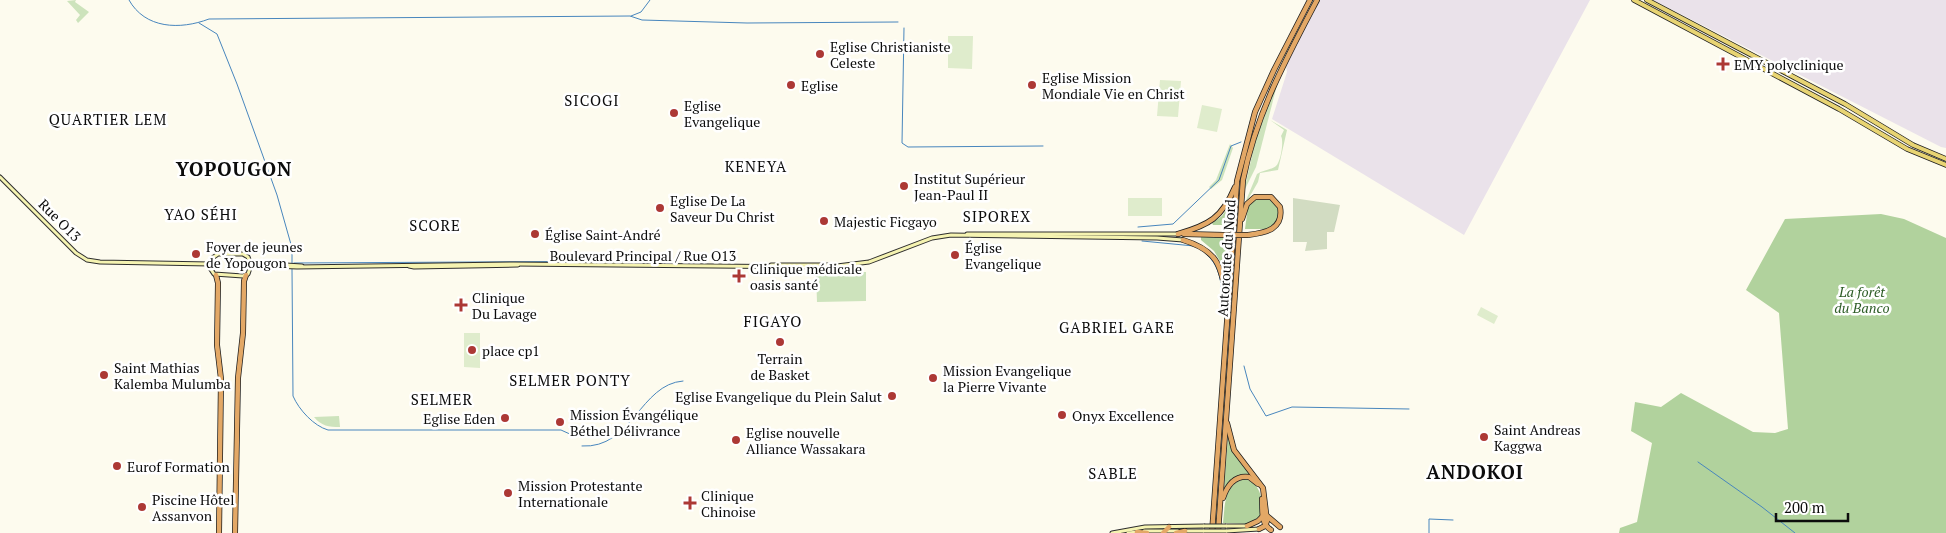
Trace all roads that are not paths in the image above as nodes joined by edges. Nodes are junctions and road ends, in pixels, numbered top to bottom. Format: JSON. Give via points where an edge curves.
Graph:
{"nodes":[{"id":1,"x":1310,"y":0,"type":"edge"},
{"id":2,"x":1317,"y":0,"type":"edge"},
{"id":3,"x":1634,"y":0,"type":"edge"},
{"id":4,"x":1647,"y":0,"type":"edge"},
{"id":5,"x":1946,"y":159,"type":"edge"},
{"id":6,"x":1946,"y":165,"type":"edge"},
{"id":7,"x":0,"y":176,"type":"edge"},
{"id":8,"x":1237,"y":181,"type":"junction"},
{"id":9,"x":1239,"y":230,"type":"junction"},
{"id":10,"x":1178,"y":234,"type":"junction"},
{"id":11,"x":1059,"y":235,"type":"junction"},
{"id":12,"x":1183,"y":240,"type":"joint"},
{"id":13,"x":210,"y":264,"type":"junction"},
{"id":14,"x":251,"y":265,"type":"junction"},
{"id":15,"x":409,"y":265,"type":"junction"},
{"id":16,"x":518,"y":265,"type":"junction"},
{"id":17,"x":216,"y":275,"type":"junction"},
{"id":18,"x":246,"y":275,"type":"junction"},
{"id":19,"x":1228,"y":302,"type":"junction"},
{"id":20,"x":1226,"y":417,"type":"junction"},
{"id":21,"x":1221,"y":504,"type":"junction"},
{"id":22,"x":1265,"y":516,"type":"junction"},
{"id":23,"x":1247,"y":526,"type":"joint"},
{"id":24,"x":1265,"y":526,"type":"junction"},
{"id":25,"x":1280,"y":526,"type":"dead end"},
{"id":26,"x":1158,"y":527,"type":"junction"},
{"id":27,"x":1169,"y":527,"type":"junction"},
{"id":28,"x":1226,"y":528,"type":"junction"},
{"id":29,"x":1204,"y":529,"type":"junction"},
{"id":30,"x":1259,"y":529,"type":"joint"},
{"id":31,"x":1271,"y":530,"type":"dead end"},
{"id":32,"x":1185,"y":531,"type":"junction"},
{"id":33,"x":1137,"y":532,"type":"junction"},
{"id":34,"x":1164,"y":532,"type":"edge"},
{"id":35,"x":219,"y":533,"type":"edge"},
{"id":36,"x":235,"y":533,"type":"edge"},
{"id":37,"x":1112,"y":533,"type":"edge"},
{"id":38,"x":1128,"y":533,"type":"edge"},
{"id":39,"x":1147,"y":533,"type":"edge"},
{"id":40,"x":1176,"y":533,"type":"edge"},
{"id":41,"x":1212,"y":533,"type":"edge"},
{"id":42,"x":1218,"y":533,"type":"edge"}],
"edges":[{"from":1,"to":8,"type":"highway","name":"Autoroute du Nord","via":[[1255,112]]},
{"from":2,"to":9,"type":"highway","name":"Autoroute du Nord","via":[[1269,93],[1256,126],[1243,180]]},
{"from":3,"to":6,"type":"main road","via":[[1856,118],[1907,149]]},
{"from":4,"to":5,"type":"main road","via":[[1853,109],[1914,145]]},
{"from":7,"to":13,"type":"main road","name":"Rue O13","via":[[76,252],[93,261]]},
{"from":8,"to":10,"type":"highway","via":[[1226,206],[1215,219],[1197,229]]},
{"from":8,"to":19,"type":"highway","name":"Autoroute du Nord"},
{"from":9,"to":10,"type":"highway","bridge":true,"via":[[1249,201],[1262,195],[1273,198],[1281,210],[1277,225],[1268,232],[1248,235]]},
{"from":9,"to":20,"type":"highway","name":"Autoroute du Nord"},
{"from":10,"to":11,"type":"main road"},
{"from":11,"to":12,"type":"main road"},
{"from":11,"to":16,"type":"main road","name":"Boulevard Principal / Rue O13","via":[[975,232],[932,238],[878,260],[849,265]]},
{"from":12,"to":19,"type":"highway","via":[[1201,246],[1215,260],[1222,274]]},
{"from":13,"to":14,"type":"main road","via":[[218,254],[230,254],[246,255]]},
{"from":13,"to":17,"type":"main road"},
{"from":14,"to":15,"type":"main road","name":"Boulevard Principal / Rue O13"},
{"from":14,"to":18,"type":"main road"},
{"from":15,"to":16,"type":"main road","name":"Boulevard Principal / Rue O13"},
{"from":15,"to":16,"type":"main road","name":"Boulevard Principal / Rue O13","via":[[414,268]]},
{"from":17,"to":18,"type":"main road"},
{"from":17,"to":35,"type":"highway","via":[[221,379]]},
{"from":18,"to":36,"type":"highway","via":[[238,378]]},
{"from":19,"to":41,"type":"highway","name":"Autoroute du Nord"},
{"from":20,"to":21,"type":"highway","name":"Autoroute du Nord"},
{"from":20,"to":22,"type":"highway","via":[[1234,450],[1261,484]]},
{"from":21,"to":22,"type":"highway","via":[[1226,489],[1234,480],[1249,477],[1260,487]]},
{"from":21,"to":42,"type":"highway","name":"Autoroute du Nord"},
{"from":22,"to":23,"type":"highway"},
{"from":22,"to":24,"type":"highway"},
{"from":22,"to":25,"type":"highway"},
{"from":23,"to":28,"type":"main road"},
{"from":24,"to":30,"type":"highway"},
{"from":24,"to":31,"type":"highway"},
{"from":26,"to":27,"type":"main road"},
{"from":26,"to":34,"type":"highway"},
{"from":26,"to":37,"type":"main road"},
{"from":27,"to":29,"type":"main road"},
{"from":27,"to":34,"type":"highway"},
{"from":28,"to":29,"type":"main road","bridge":true},
{"from":28,"to":30,"type":"main road"},
{"from":29,"to":32,"type":"main road"},
{"from":32,"to":34,"type":"main road"},
{"from":32,"to":40,"type":"highway"},
{"from":33,"to":34,"type":"main road"},
{"from":33,"to":38,"type":"main road"},
{"from":33,"to":39,"type":"highway"}]}
